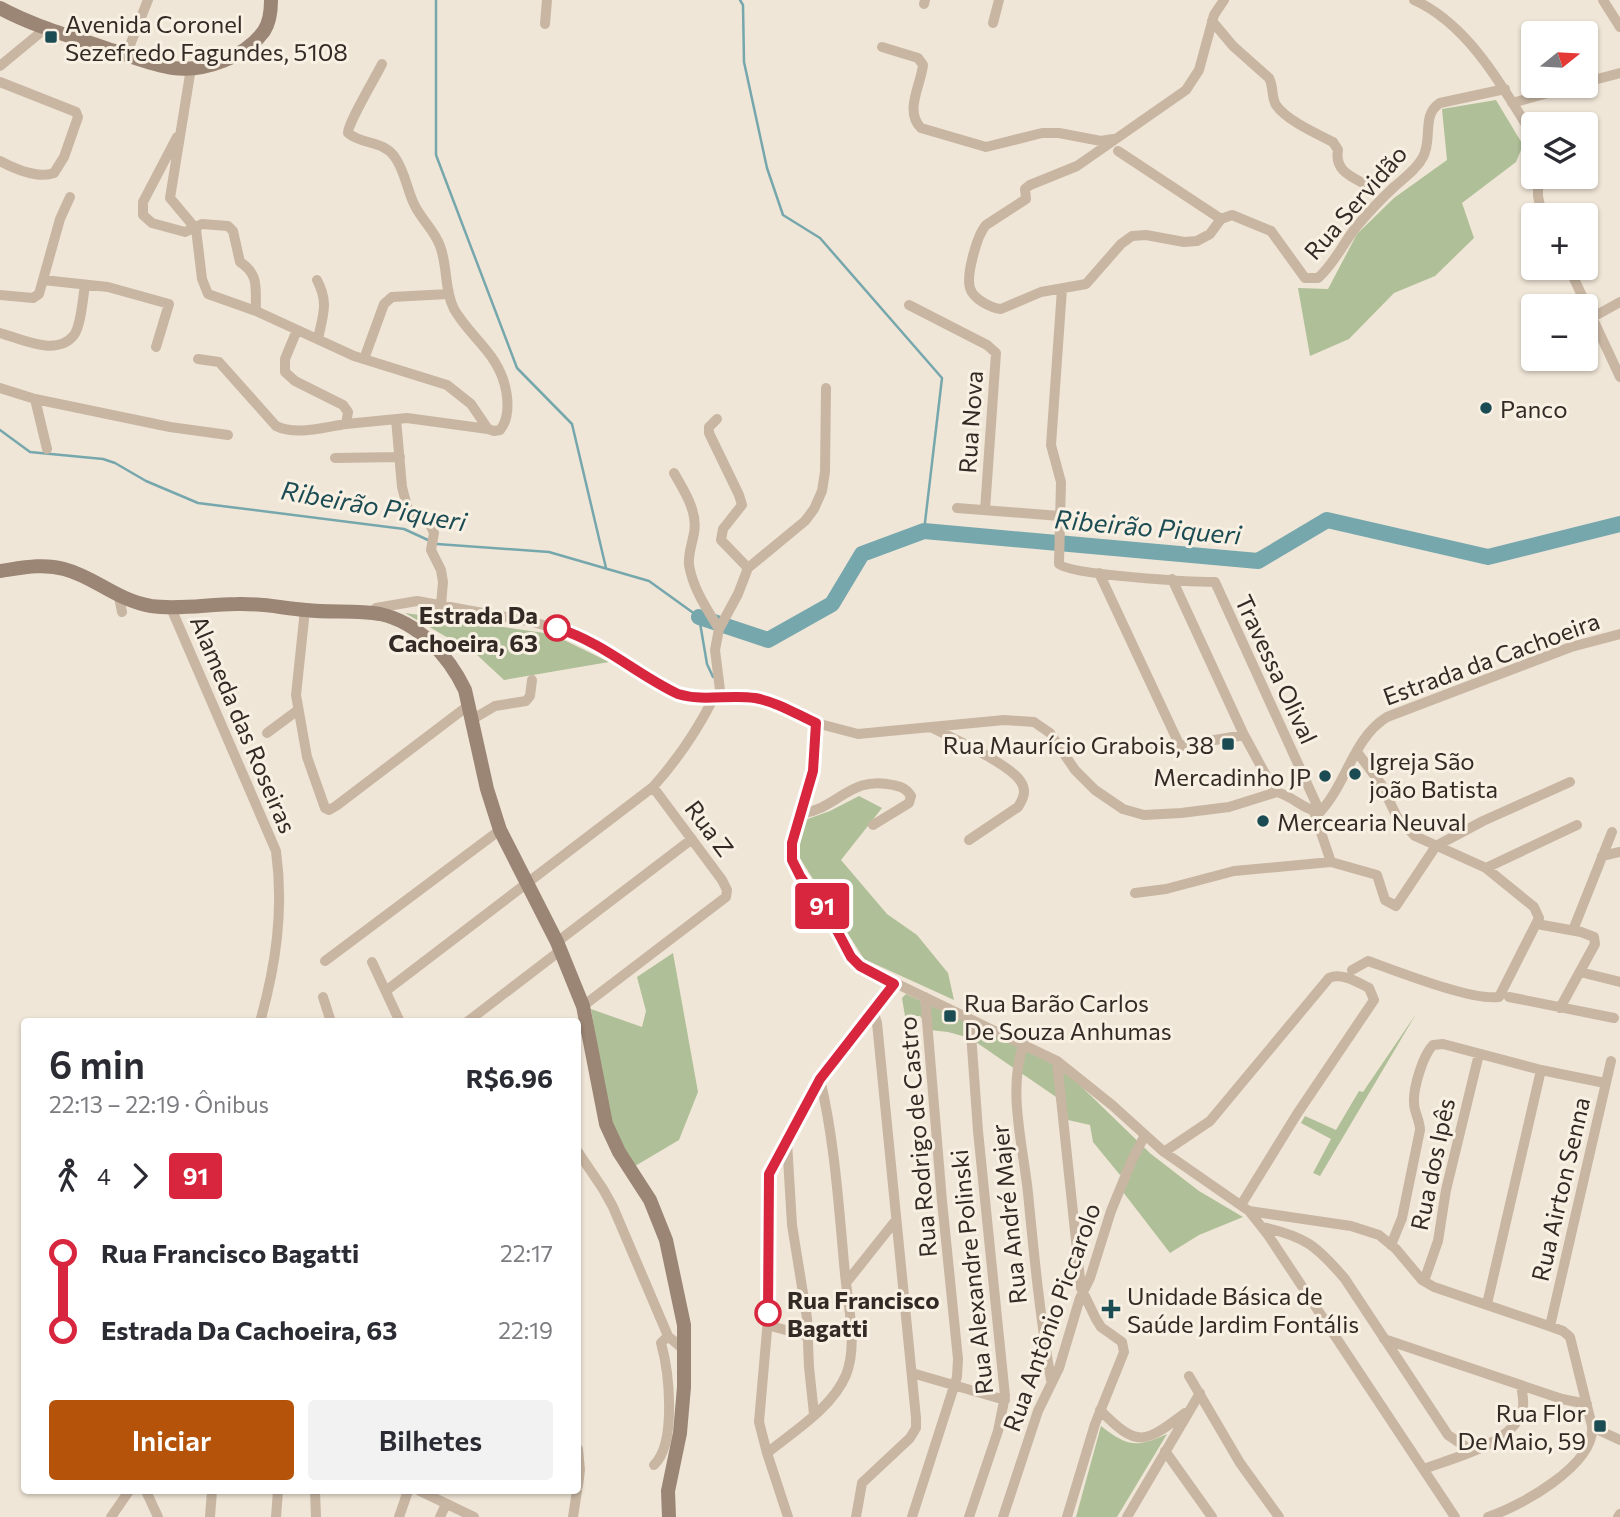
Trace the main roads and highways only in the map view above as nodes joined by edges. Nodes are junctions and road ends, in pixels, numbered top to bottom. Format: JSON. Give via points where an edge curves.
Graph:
{"nodes":[{"id":1,"x":271,"y":0,"type":"edge"},
{"id":2,"x":0,"y":8,"type":"edge"},
{"id":3,"x":0,"y":571,"type":"edge"},
{"id":4,"x":582,"y":1017,"type":"edge"},
{"id":5,"x":668,"y":1517,"type":"edge"}],
"edges":[{"from":1,"to":2,"type":"main road","via":[[265,30],[251,44],[229,59],[191,68],[174,68],[46,29]]},
{"from":3,"to":4,"type":"main road","via":[[63,568],[121,605],[251,604],[370,613],[399,620],[428,640],[458,675],[500,830],[559,946]]},
{"from":4,"to":5,"type":"main road","via":[[606,1124],[657,1214],[684,1320],[680,1433],[668,1491]]}]}
